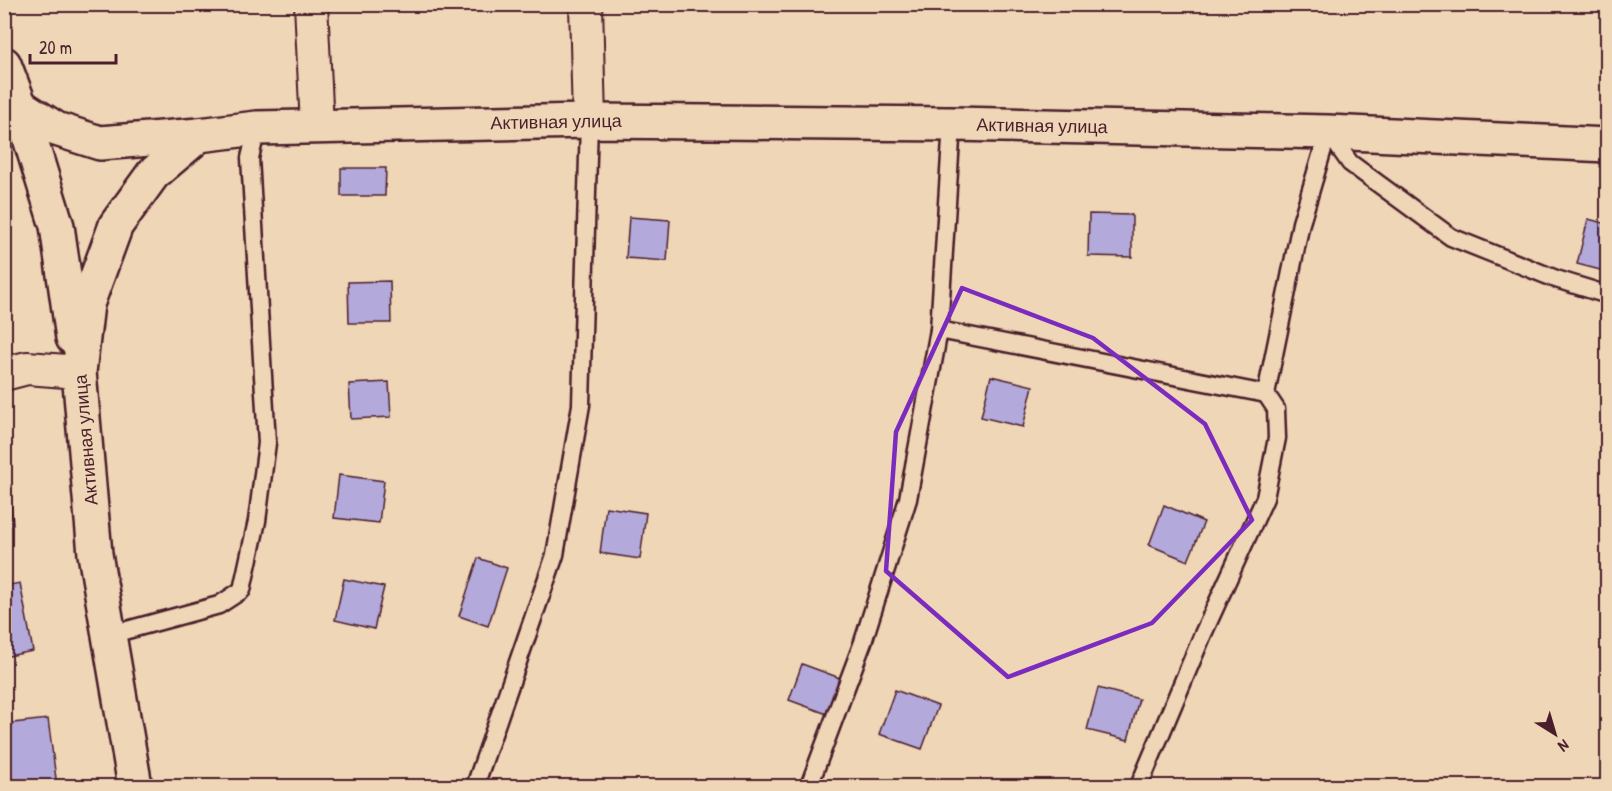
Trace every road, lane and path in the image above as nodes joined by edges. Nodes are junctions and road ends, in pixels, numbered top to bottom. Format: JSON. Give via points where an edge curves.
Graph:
{"nodes":[{"id":1,"x":311,"y":4,"type":"edge"},
{"id":2,"x":586,"y":4,"type":"edge"},
{"id":3,"x":4,"y":64,"type":"edge"},
{"id":4,"x":20,"y":106,"type":"junction"},
{"id":5,"x":589,"y":121,"type":"junction"},
{"id":6,"x":952,"y":124,"type":"junction"},
{"id":7,"x":317,"y":127,"type":"junction"},
{"id":8,"x":257,"y":128,"type":"junction"},
{"id":9,"x":1328,"y":132,"type":"junction"},
{"id":10,"x":200,"y":135,"type":"junction"},
{"id":11,"x":1608,"y":145,"type":"edge"},
{"id":12,"x":1608,"y":295,"type":"edge"},
{"id":13,"x":939,"y":330,"type":"junction"},
{"id":14,"x":79,"y":372,"type":"junction"},
{"id":15,"x":4,"y":374,"type":"edge"},
{"id":16,"x":1266,"y":394,"type":"junction"},
{"id":17,"x":109,"y":635,"type":"junction"},
{"id":18,"x":135,"y":786,"type":"edge"},
{"id":19,"x":476,"y":786,"type":"edge"},
{"id":20,"x":809,"y":786,"type":"edge"},
{"id":21,"x":1139,"y":786,"type":"edge"}],
"edges":[{"from":1,"to":7,"type":"street"},
{"from":2,"to":5,"type":"street"},
{"from":3,"to":4,"type":"main road"},
{"from":4,"to":10,"type":"main road","via":[[56,129],[100,143]]},
{"from":4,"to":14,"type":"main road","via":[[57,226]]},
{"from":5,"to":6,"type":"main road","name":"Активная улица"},
{"from":5,"to":7,"type":"main road","name":"Активная улица"},
{"from":5,"to":19,"type":"lane","via":[[580,405],[555,555]]},
{"from":6,"to":9,"type":"main road","name":"Активная улица"},
{"from":6,"to":13,"type":"lane"},
{"from":7,"to":8,"type":"main road","name":"Активная улица"},
{"from":8,"to":10,"type":"main road","name":"Активная улица"},
{"from":8,"to":17,"type":"lane","via":[[250,158],[267,443],[257,521],[242,591],[219,605]]},
{"from":9,"to":11,"type":"main road","name":"Активная улица"},
{"from":9,"to":12,"type":"lane","via":[[1350,163],[1451,237],[1556,279]]},
{"from":9,"to":16,"type":"lane","via":[[1301,223]]},
{"from":10,"to":14,"type":"main road","name":"Активная улица","via":[[153,174],[116,225],[87,304]]},
{"from":13,"to":16,"type":"lane"},
{"from":13,"to":20,"type":"lane","via":[[908,499],[863,642]]},
{"from":14,"to":15,"type":"street","via":[[27,368]]},
{"from":14,"to":17,"type":"main road","name":"Активная улица","via":[[95,554]]},
{"from":16,"to":21,"type":"lane","via":[[1276,409],[1277,438],[1265,498]]},
{"from":17,"to":18,"type":"main road","name":"Активная улица"}]}
